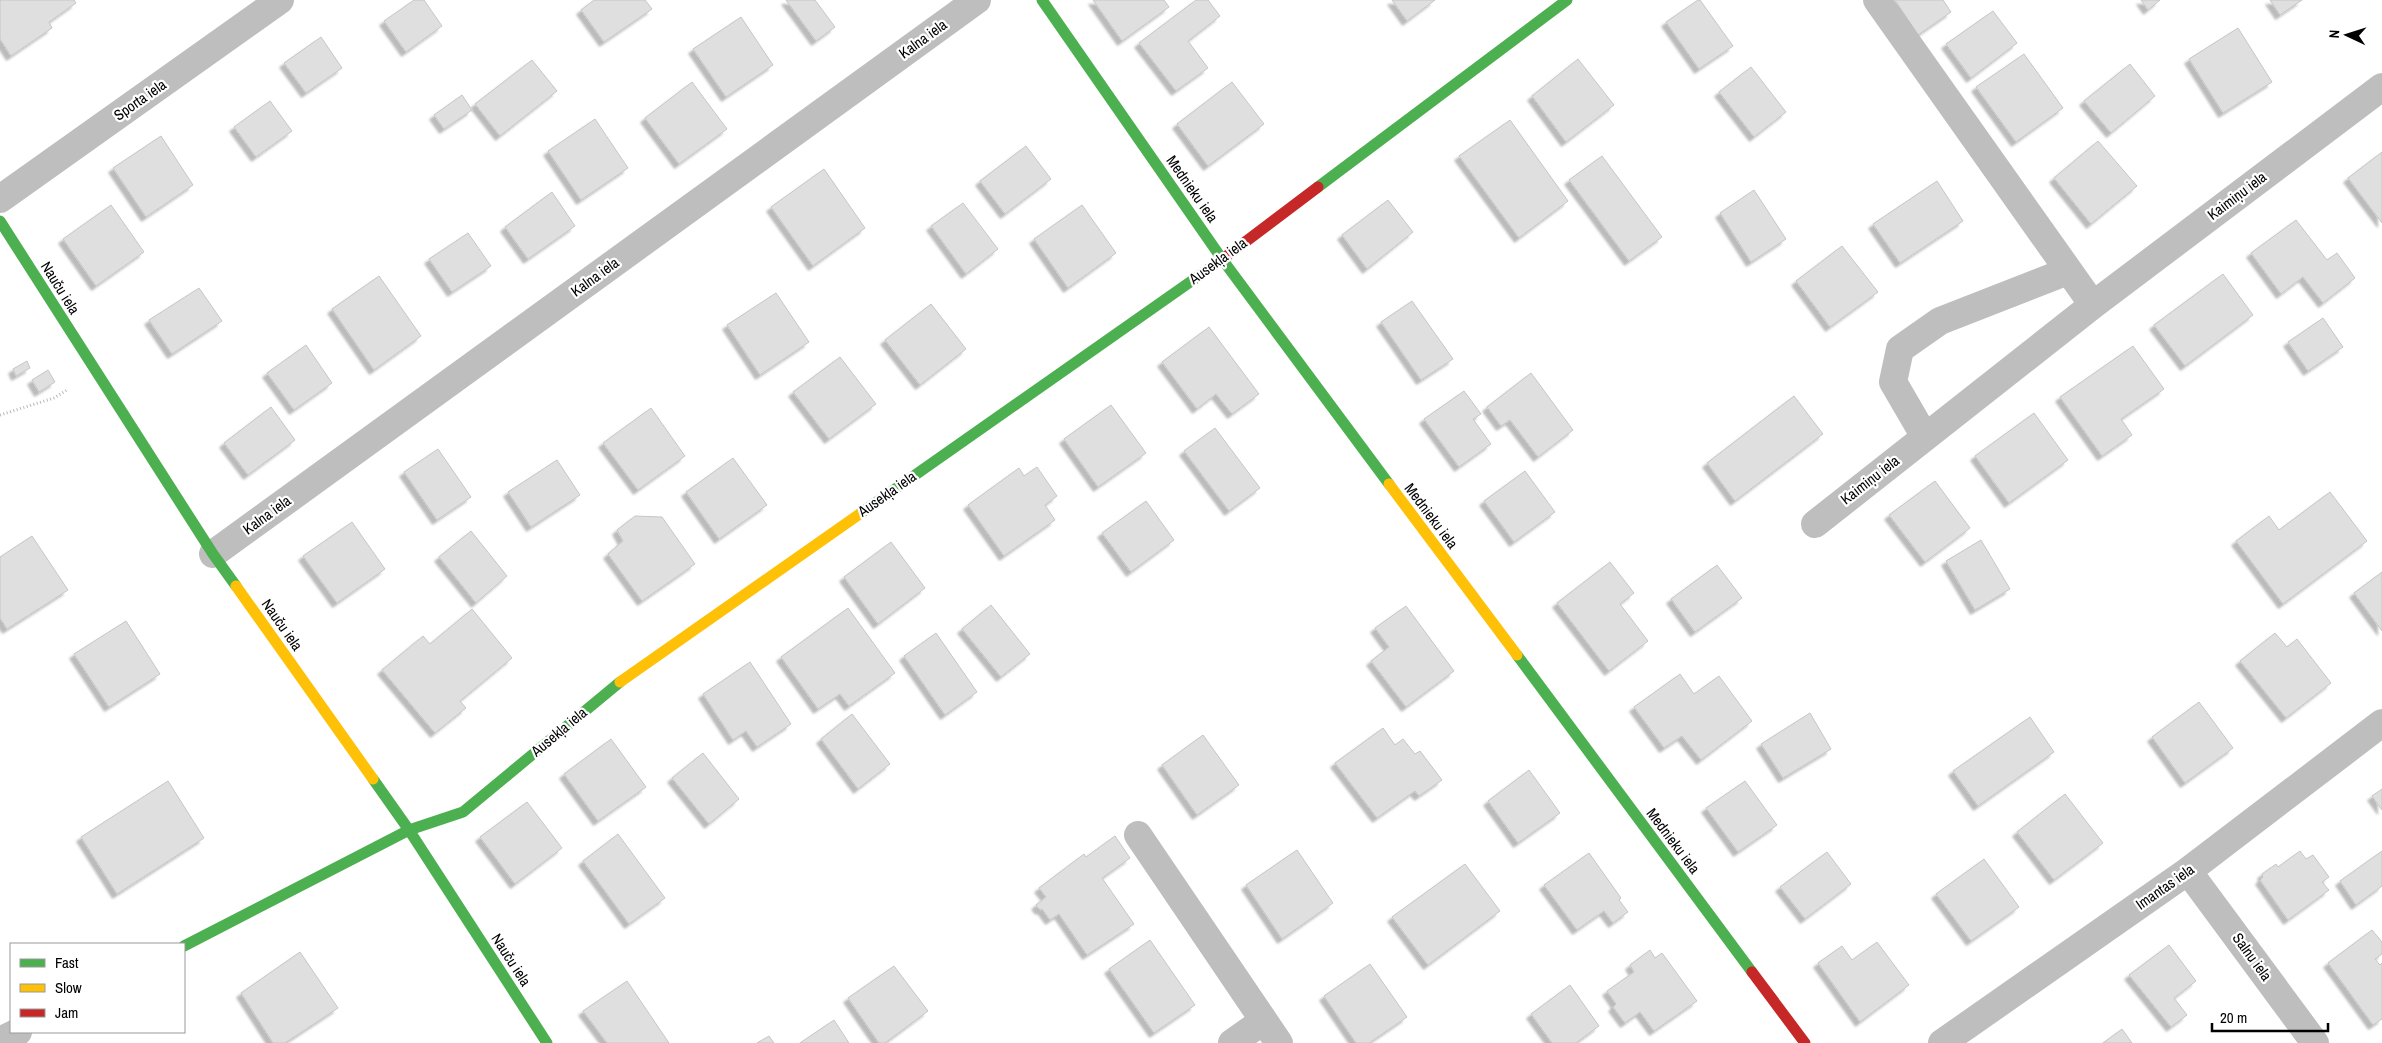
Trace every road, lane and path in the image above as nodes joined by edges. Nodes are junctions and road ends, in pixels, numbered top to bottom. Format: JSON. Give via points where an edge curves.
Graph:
{"nodes":[{"id":1,"x":280,"y":0,"type":"edge"},
{"id":2,"x":977,"y":0,"type":"edge"},
{"id":3,"x":1042,"y":0,"type":"edge"},
{"id":4,"x":1877,"y":0,"type":"edge"},
{"id":5,"x":1565,"y":1,"type":"edge"},
{"id":6,"x":2382,"y":86,"type":"edge"},
{"id":7,"x":0,"y":199,"type":"edge"},
{"id":8,"x":0,"y":220,"type":"edge"},
{"id":9,"x":1222,"y":259,"type":"junction"},
{"id":10,"x":2068,"y":271,"type":"junction"},
{"id":11,"x":2093,"y":305,"type":"junction"},
{"id":12,"x":97,"y":374,"type":"junction"},
{"id":13,"x":0,"y":415,"type":"edge"},
{"id":14,"x":1926,"y":437,"type":"junction"},
{"id":15,"x":1815,"y":524,"type":"dead end"},
{"id":16,"x":213,"y":554,"type":"junction"},
{"id":17,"x":2382,"y":723,"type":"edge"},
{"id":18,"x":409,"y":830,"type":"junction"},
{"id":19,"x":1138,"y":835,"type":"dead end"},
{"id":20,"x":2188,"y":871,"type":"junction"},
{"id":21,"x":185,"y":945,"type":"edge"},
{"id":22,"x":1263,"y":1021,"type":"junction"},
{"id":23,"x":16,"y":1033,"type":"edge"},
{"id":24,"x":0,"y":1041,"type":"edge"},
{"id":25,"x":547,"y":1043,"type":"edge"},
{"id":26,"x":1232,"y":1043,"type":"edge"},
{"id":27,"x":1279,"y":1043,"type":"edge"},
{"id":28,"x":1805,"y":1043,"type":"edge"},
{"id":29,"x":1942,"y":1043,"type":"edge"},
{"id":30,"x":2315,"y":1043,"type":"edge"}],
"edges":[{"from":1,"to":7,"type":"street","name":"Sporta iela"},
{"from":2,"to":16,"type":"street","name":"Kalna iela"},
{"from":3,"to":9,"type":"street","name":"Mednieku iela"},
{"from":4,"to":10,"type":"street"},
{"from":5,"to":9,"type":"street","name":"Ausekļa iela"},
{"from":6,"to":11,"type":"street","name":"Kaimiņu iela"},
{"from":8,"to":12,"type":"street","name":"Nauču iela"},
{"from":9,"to":18,"type":"street","name":"Ausekļa iela","via":[[613,687],[463,812]]},
{"from":9,"to":28,"type":"street","name":"Mednieku iela"},
{"from":10,"to":11,"type":"street"},
{"from":10,"to":14,"type":"street","via":[[1940,320],[1900,349],[1893,382]]},
{"from":11,"to":14,"type":"street","name":"Kaimiņu iela"},
{"from":12,"to":13,"type":"path","via":[[54,398]]},
{"from":12,"to":16,"type":"street","name":"Nauču iela"},
{"from":14,"to":15,"type":"street","name":"Kaimiņu iela"},
{"from":16,"to":18,"type":"street","name":"Nauču iela"},
{"from":17,"to":20,"type":"street","name":"Imantas iela"},
{"from":18,"to":21,"type":"street","name":"Ausekļa iela"},
{"from":18,"to":25,"type":"street","name":"Nauču iela"},
{"from":19,"to":22,"type":"street"},
{"from":20,"to":29,"type":"street","name":"Imantas iela"},
{"from":20,"to":30,"type":"street","name":"Salnu iela"},
{"from":22,"to":26,"type":"street"},
{"from":22,"to":27,"type":"street"},
{"from":23,"to":24,"type":"street"}]}
